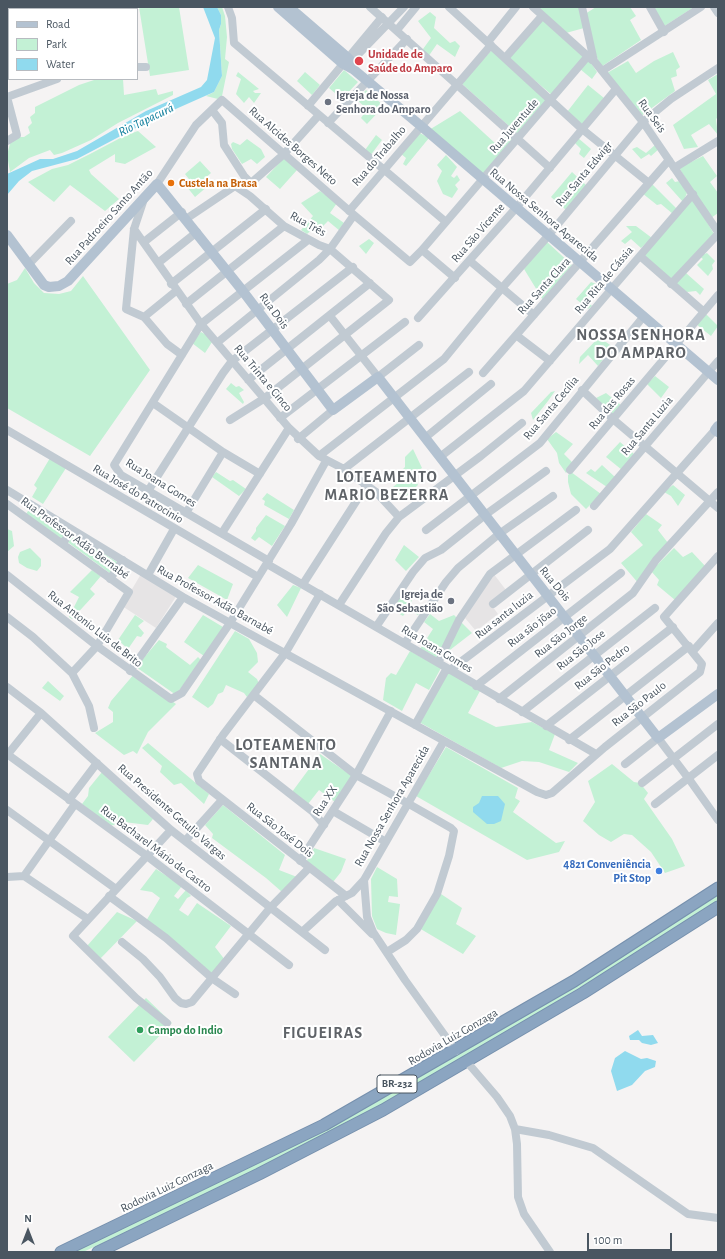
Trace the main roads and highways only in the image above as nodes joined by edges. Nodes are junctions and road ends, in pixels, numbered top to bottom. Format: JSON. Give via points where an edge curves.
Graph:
{"nodes":[{"id":1,"x":278,"y":7,"type":"edge"},
{"id":2,"x":289,"y":7,"type":"edge"},
{"id":3,"x":348,"y":64,"type":"junction"},
{"id":4,"x":157,"y":184,"type":"joint"},
{"id":5,"x":8,"y":238,"type":"edge"},
{"id":6,"x":718,"y":380,"type":"edge"},
{"id":7,"x":718,"y":694,"type":"edge"},
{"id":8,"x":718,"y":888,"type":"edge"},
{"id":9,"x":718,"y":907,"type":"edge"},
{"id":10,"x":61,"y":1252,"type":"edge"},
{"id":11,"x":98,"y":1252,"type":"edge"}],
"edges":[{"from":1,"to":3,"type":"main road","name":"Rua Nossa Senhora Aparecida"},
{"from":2,"to":3,"type":"main road","name":"Rua Nossa Senhora Aparecida"},
{"from":3,"to":6,"type":"main road","name":"Rua Nossa Senhora Aparecida"},
{"from":4,"to":5,"type":"main road","name":"Rua Padroeiro Santo Antão","via":[[62,285],[49,287],[44,284]]},
{"from":4,"to":7,"type":"main road","name":"Rua Dois","via":[[228,271],[333,410],[378,376],[658,738]]},
{"from":8,"to":10,"type":"highway","name":"Rodovia Luiz Gonzaga","number":"BR-232","via":[[574,981],[324,1125]]},
{"from":9,"to":11,"type":"highway","number":"BR-232","via":[[583,993],[383,1110],[266,1171]]}]}
